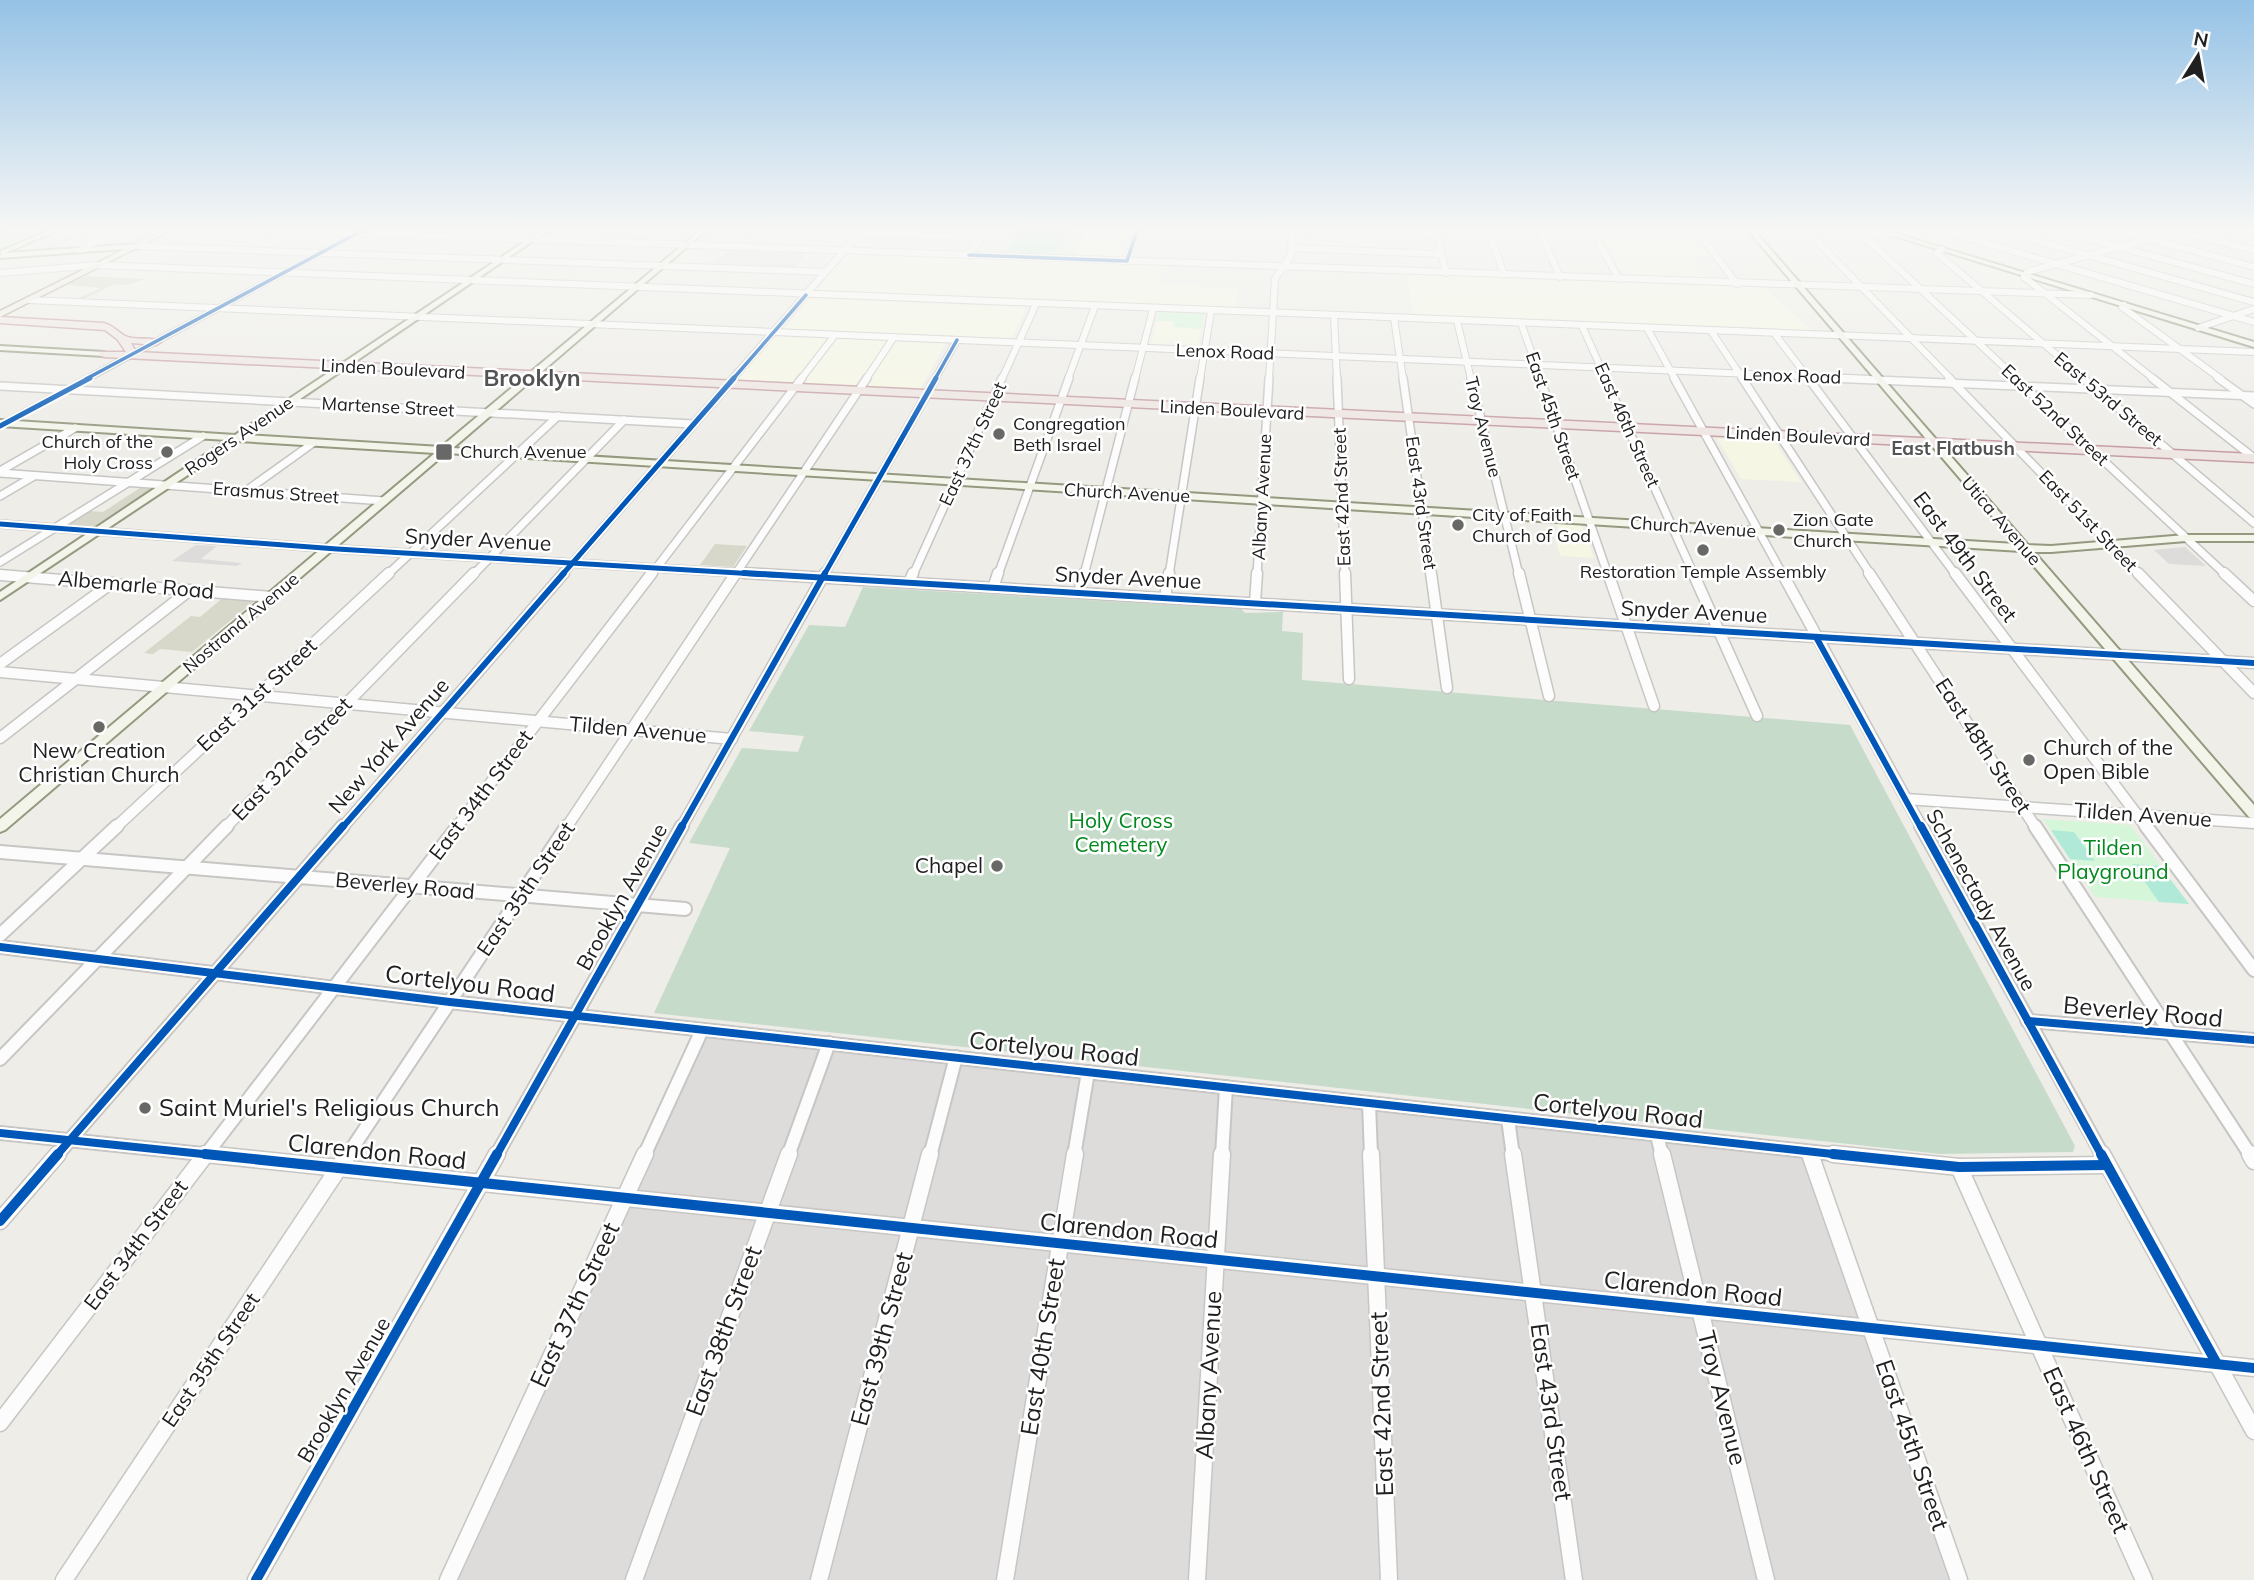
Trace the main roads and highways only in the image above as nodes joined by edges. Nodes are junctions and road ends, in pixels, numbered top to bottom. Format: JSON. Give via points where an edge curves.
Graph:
{"nodes":[{"id":1,"x":25,"y":302,"type":"edge"},
{"id":2,"x":439,"y":302,"type":"edge"},
{"id":3,"x":620,"y":302,"type":"edge"},
{"id":4,"x":1813,"y":302,"type":"edge"},
{"id":5,"x":2113,"y":302,"type":"edge"},
{"id":6,"x":0,"y":314,"type":"edge"},
{"id":7,"x":0,"y":320,"type":"edge"},
{"id":8,"x":122,"y":339,"type":"junction"},
{"id":9,"x":156,"y":342,"type":"road end"},
{"id":10,"x":2254,"y":345,"type":"edge"},
{"id":11,"x":0,"y":348,"type":"edge"},
{"id":12,"x":104,"y":354,"type":"junction"},
{"id":13,"x":132,"y":355,"type":"junction"},
{"id":14,"x":343,"y":366,"type":"junction"},
{"id":15,"x":531,"y":376,"type":"junction"},
{"id":16,"x":2,"y":424,"type":"edge"},
{"id":17,"x":236,"y":438,"type":"junction"},
{"id":18,"x":1934,"y":443,"type":"junction"},
{"id":19,"x":443,"y":451,"type":"junction"},
{"id":20,"x":2254,"y":458,"type":"edge"},
{"id":21,"x":2254,"y":538,"type":"edge"},
{"id":22,"x":2025,"y":548,"type":"junction"},
{"id":23,"x":0,"y":597,"type":"edge"},
{"id":24,"x":2254,"y":814,"type":"edge"},
{"id":25,"x":0,"y":827,"type":"edge"}],
"edges":[{"from":1,"to":6,"type":"main road"},
{"from":2,"to":14,"type":"main road","name":"Rogers Avenue"},
{"from":3,"to":15,"type":"main road","name":"Nostrand Avenue"},
{"from":4,"to":18,"type":"main road","name":"Utica Avenue"},
{"from":5,"to":10,"type":"main road"},
{"from":7,"to":8,"type":"highway","via":[[104,326]]},
{"from":8,"to":9,"type":"highway"},
{"from":8,"to":12,"type":"highway"},
{"from":8,"to":13,"type":"highway"},
{"from":11,"to":12,"type":"main road","name":"Linden Boulevard"},
{"from":12,"to":13,"type":"highway","name":"Linden Boulevard"},
{"from":13,"to":14,"type":"highway","name":"Linden Boulevard"},
{"from":14,"to":15,"type":"highway","name":"Linden Boulevard"},
{"from":14,"to":17,"type":"main road","name":"Rogers Avenue"},
{"from":15,"to":18,"type":"highway","name":"Linden Boulevard"},
{"from":15,"to":19,"type":"main road","name":"Nostrand Avenue"},
{"from":16,"to":17,"type":"main road","name":"Church Avenue"},
{"from":17,"to":19,"type":"main road","name":"Church Avenue"},
{"from":17,"to":23,"type":"main road","name":"Rogers Avenue"},
{"from":18,"to":20,"type":"highway","name":"Linden Boulevard"},
{"from":18,"to":22,"type":"main road","name":"Utica Avenue"},
{"from":19,"to":22,"type":"main road","name":"Church Avenue"},
{"from":19,"to":25,"type":"main road","name":"Nostrand Avenue"},
{"from":21,"to":22,"type":"main road","name":"Church Avenue"},
{"from":22,"to":24,"type":"main road","name":"Utica Avenue"}]}
